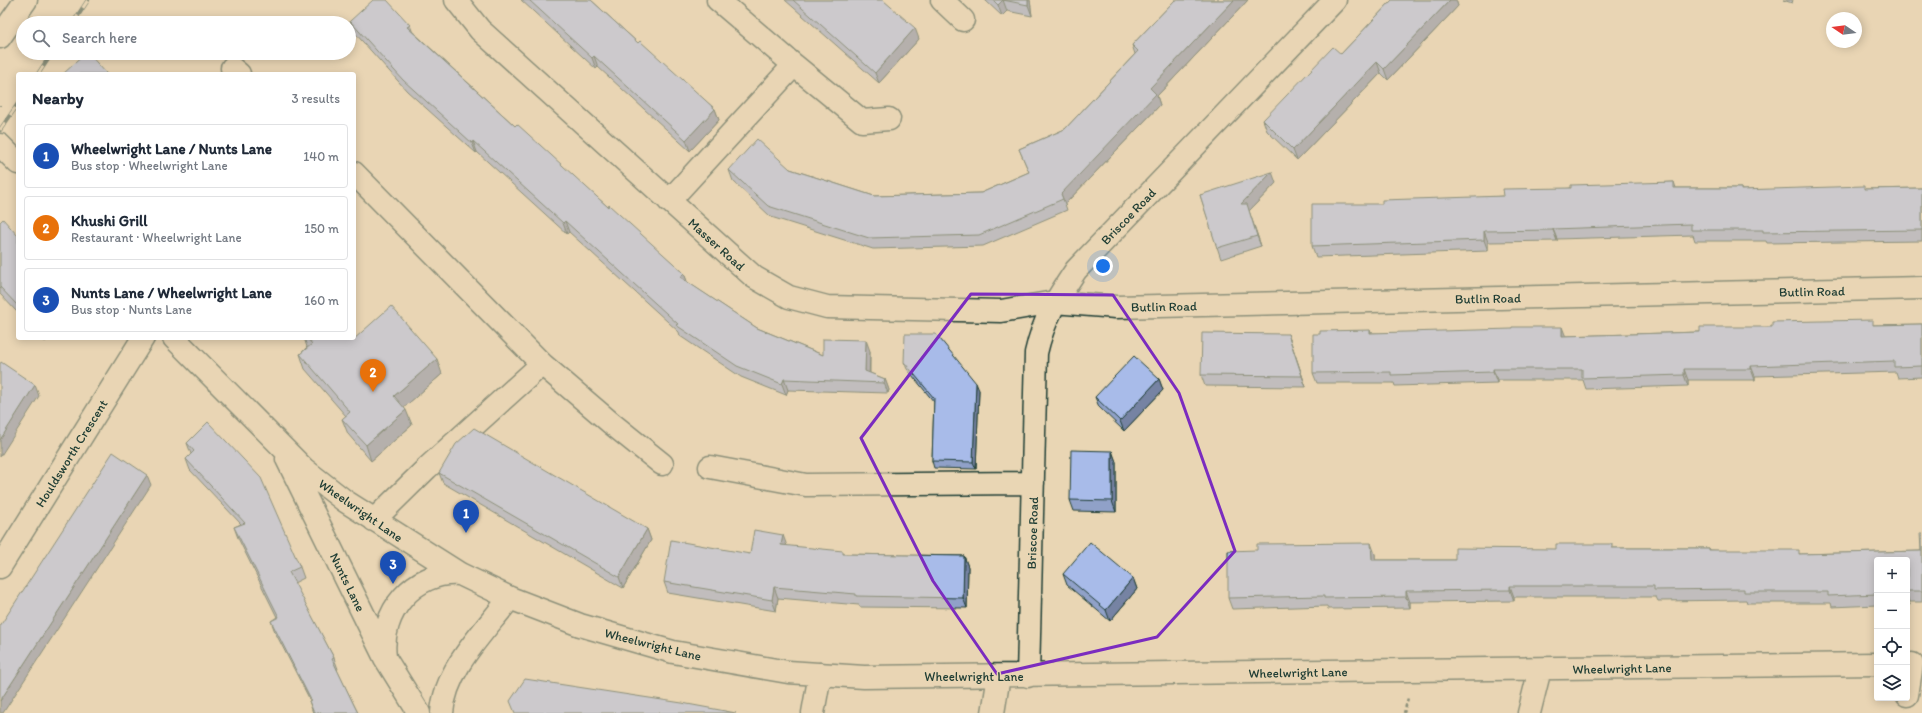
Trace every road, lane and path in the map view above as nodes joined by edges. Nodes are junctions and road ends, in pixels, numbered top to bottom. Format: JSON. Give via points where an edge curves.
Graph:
{"nodes":[{"id":1,"x":26,"y":0,"type":"edge"},
{"id":2,"x":456,"y":0,"type":"edge"},
{"id":3,"x":718,"y":0,"type":"edge"},
{"id":4,"x":942,"y":0,"type":"edge"},
{"id":5,"x":1335,"y":0,"type":"edge"},
{"id":6,"x":963,"y":20,"type":"dead end"},
{"id":7,"x":0,"y":38,"type":"edge"},
{"id":8,"x":794,"y":66,"type":"junction"},
{"id":9,"x":889,"y":119,"type":"dead end"},
{"id":10,"x":0,"y":145,"type":"edge"},
{"id":11,"x":16,"y":161,"type":"edge"},
{"id":12,"x":356,"y":175,"type":"edge"},
{"id":13,"x":669,"y":201,"type":"junction"},
{"id":14,"x":1922,"y":288,"type":"edge"},
{"id":15,"x":1054,"y":302,"type":"junction"},
{"id":16,"x":142,"y":340,"type":"edge"},
{"id":17,"x":176,"y":340,"type":"edge"},
{"id":18,"x":542,"y":364,"type":"junction"},
{"id":19,"x":282,"y":449,"type":"junction"},
{"id":20,"x":662,"y":464,"type":"dead end"},
{"id":21,"x":710,"y":467,"type":"dead end"},
{"id":22,"x":1033,"y":483,"type":"junction"},
{"id":23,"x":374,"y":520,"type":"junction"},
{"id":24,"x":0,"y":567,"type":"edge"},
{"id":25,"x":460,"y":574,"type":"junction"},
{"id":26,"x":510,"y":598,"type":"junction"},
{"id":27,"x":385,"y":658,"type":"junction"},
{"id":28,"x":1874,"y":664,"type":"edge"},
{"id":29,"x":1914,"y":664,"type":"edge"},
{"id":30,"x":1540,"y":669,"type":"junction"},
{"id":31,"x":820,"y":674,"type":"junction"},
{"id":32,"x":999,"y":676,"type":"junction"},
{"id":33,"x":1028,"y":676,"type":"junction"},
{"id":34,"x":1910,"y":683,"type":"edge"},
{"id":35,"x":1906,"y":701,"type":"edge"},
{"id":36,"x":419,"y":713,"type":"edge"},
{"id":37,"x":442,"y":713,"type":"edge"},
{"id":38,"x":813,"y":713,"type":"edge"},
{"id":39,"x":993,"y":713,"type":"edge"},
{"id":40,"x":1529,"y":713,"type":"edge"},
{"id":41,"x":1904,"y":713,"type":"edge"}],
"edges":[{"from":1,"to":7,"type":"street"},
{"from":2,"to":13,"type":"street","name":"Masser Road","via":[[480,30]]},
{"from":3,"to":8,"type":"street"},
{"from":4,"to":6,"type":"street"},
{"from":5,"to":15,"type":"street","name":"Briscoe Road","via":[[1076,270]]},
{"from":8,"to":9,"type":"street","via":[[862,122]]},
{"from":8,"to":13,"type":"street"},
{"from":10,"to":11,"type":"street"},
{"from":12,"to":18,"type":"street"},
{"from":13,"to":15,"type":"street","name":"Masser Road","via":[[754,277],[789,297],[827,307],[1001,311]]},
{"from":14,"to":15,"type":"street","name":"Butlin Road","via":[[1116,307]]},
{"from":15,"to":22,"type":"street","name":"Briscoe Road","via":[[1041,329],[1036,353]]},
{"from":16,"to":24,"type":"street","name":"Houldsworth Crescent"},
{"from":17,"to":19,"type":"street","name":"Wheelwright Lane"},
{"from":18,"to":20,"type":"street"},
{"from":18,"to":23,"type":"street","via":[[427,468]]},
{"from":19,"to":23,"type":"street","name":"Wheelwright Lane","via":[[320,482]]},
{"from":19,"to":27,"type":"street","name":"Nunts Lane"},
{"from":21,"to":22,"type":"street","via":[[806,485]]},
{"from":22,"to":33,"type":"street","name":"Briscoe Road"},
{"from":23,"to":25,"type":"street","name":"Wheelwright Lane"},
{"from":25,"to":26,"type":"street","name":"Wheelwright Lane"},
{"from":25,"to":27,"type":"street","via":[[449,573],[430,577],[421,581],[404,596],[393,614],[384,639]]},
{"from":26,"to":31,"type":"street","name":"Wheelwright Lane","via":[[580,625],[673,652],[788,672]]},
{"from":26,"to":37,"type":"street","via":[[454,672],[444,696]]},
{"from":27,"to":36,"type":"street","name":"Nunts Lane"},
{"from":28,"to":30,"type":"street","name":"Wheelwright Lane"},
{"from":29,"to":34,"type":"street"},
{"from":30,"to":33,"type":"street","name":"Wheelwright Lane"},
{"from":30,"to":40,"type":"street"},
{"from":31,"to":32,"type":"street","name":"Wheelwright Lane","via":[[864,677]]},
{"from":31,"to":38,"type":"street"},
{"from":32,"to":33,"type":"street","name":"Wheelwright Lane"},
{"from":32,"to":39,"type":"street"},
{"from":35,"to":41,"type":"street"}]}
